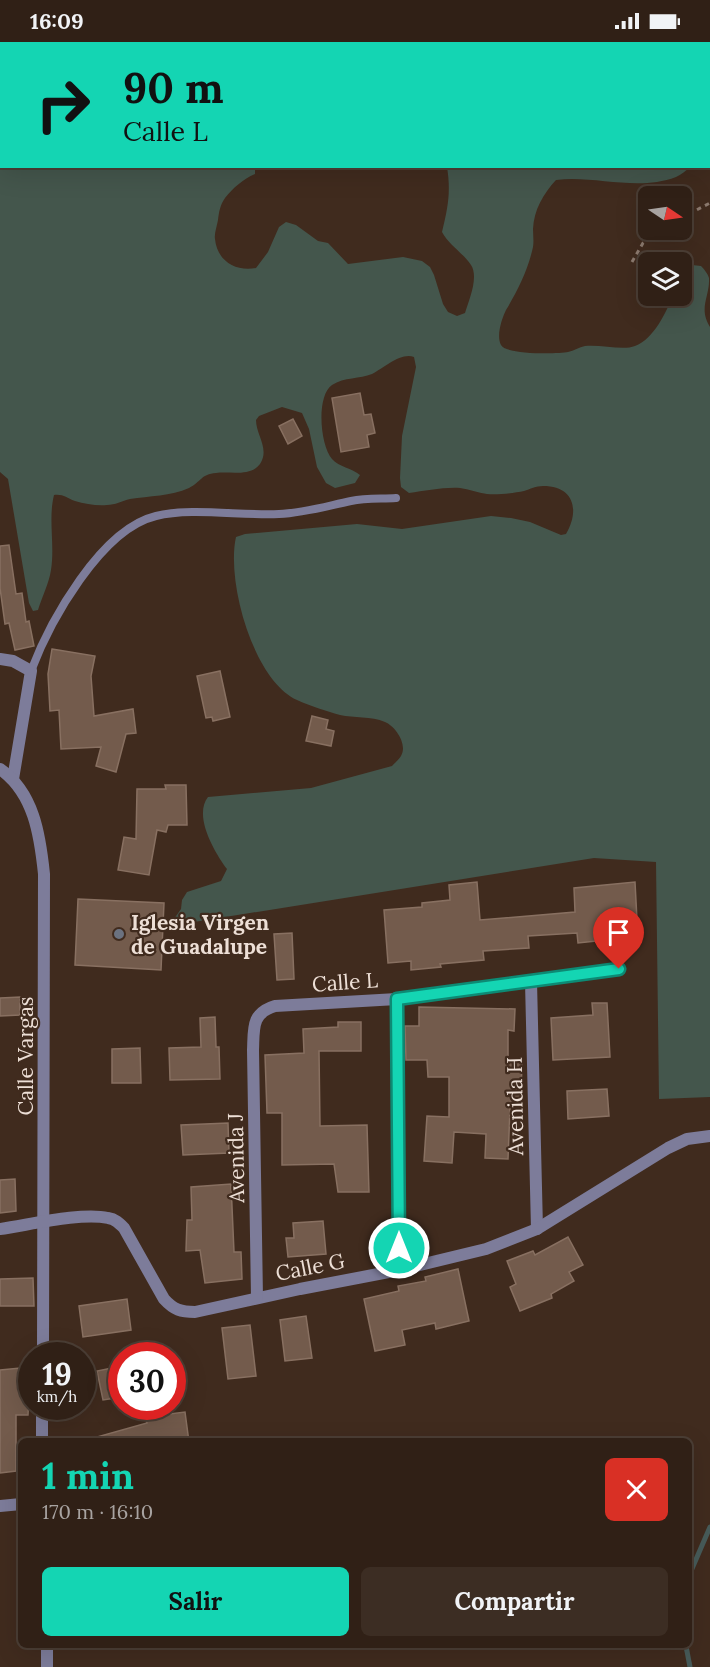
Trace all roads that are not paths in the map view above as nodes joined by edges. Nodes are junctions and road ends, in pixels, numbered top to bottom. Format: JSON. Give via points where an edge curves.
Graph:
{"nodes":[{"id":1,"x":396,"y":498,"type":"dead end"},
{"id":2,"x":0,"y":659,"type":"edge"},
{"id":3,"x":31,"y":670,"type":"junction"},
{"id":4,"x":0,"y":769,"type":"edge"},
{"id":5,"x":13,"y":779,"type":"junction"},
{"id":6,"x":619,"y":969,"type":"dead end"},
{"id":7,"x":531,"y":982,"type":"junction"},
{"id":8,"x":397,"y":999,"type":"junction"},
{"id":9,"x":256,"y":1018,"type":"joint"},
{"id":10,"x":710,"y":1136,"type":"edge"},
{"id":11,"x":44,"y":1223,"type":"junction"},
{"id":12,"x":0,"y":1229,"type":"edge"},
{"id":13,"x":537,"y":1229,"type":"junction"},
{"id":14,"x":399,"y":1270,"type":"junction"},
{"id":15,"x":257,"y":1298,"type":"junction"},
{"id":16,"x":43,"y":1342,"type":"edge"},
{"id":17,"x":42,"y":1420,"type":"edge"},
{"id":18,"x":42,"y":1438,"type":"edge"},
{"id":19,"x":18,"y":1504,"type":"edge"},
{"id":20,"x":0,"y":1506,"type":"edge"},
{"id":21,"x":47,"y":1648,"type":"edge"},
{"id":22,"x":47,"y":1667,"type":"edge"}],
"edges":[{"from":1,"to":3,"type":"lane","via":[[353,501],[282,514],[179,513],[155,516],[132,525],[87,571],[55,619]]},
{"from":2,"to":3,"type":"street"},
{"from":3,"to":5,"type":"street"},
{"from":4,"to":5,"type":"street","name":"Calle Vargas"},
{"from":5,"to":11,"type":"street","name":"Calle Vargas","via":[[33,812],[44,874]]},
{"from":6,"to":7,"type":"street","name":"Calle L"},
{"from":7,"to":8,"type":"street","name":"Calle L"},
{"from":7,"to":13,"type":"street","name":"Avenida H"},
{"from":8,"to":9,"type":"street","name":"Calle L","via":[[275,1006],[264,1009]]},
{"from":8,"to":14,"type":"street"},
{"from":9,"to":15,"type":"street","name":"Avenida J","via":[[253,1050]]},
{"from":10,"to":13,"type":"street","name":"Calle G","via":[[687,1139],[668,1148]]},
{"from":11,"to":12,"type":"street","name":"Calle G"},
{"from":11,"to":15,"type":"street","name":"Calle G","via":[[87,1216],[117,1221],[173,1309],[195,1312]]},
{"from":11,"to":16,"type":"street","name":"Calle Vargas"},
{"from":13,"to":14,"type":"street","name":"Calle G","via":[[486,1249]]},
{"from":14,"to":15,"type":"street","name":"Calle G"},
{"from":17,"to":18,"type":"street"},
{"from":19,"to":20,"type":"street"},
{"from":21,"to":22,"type":"street"}]}
